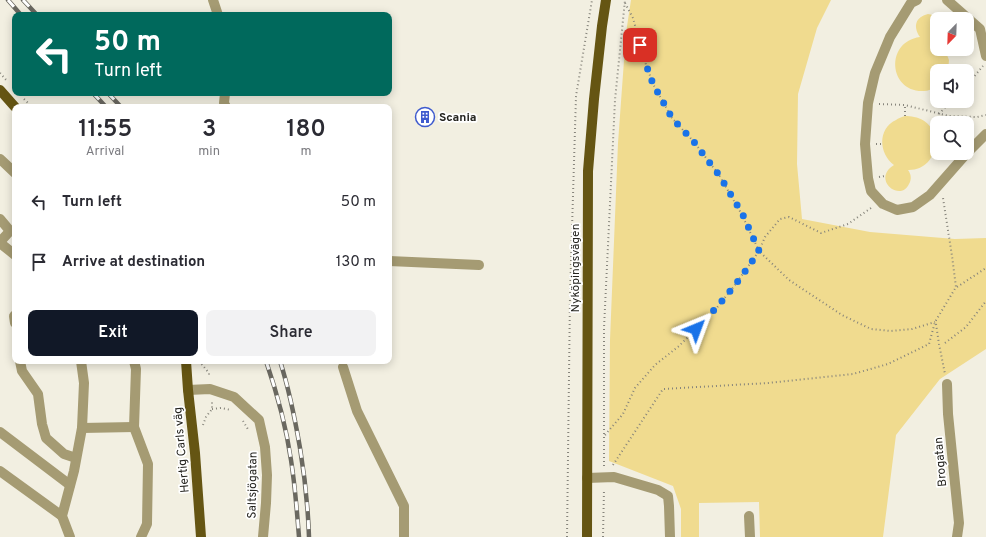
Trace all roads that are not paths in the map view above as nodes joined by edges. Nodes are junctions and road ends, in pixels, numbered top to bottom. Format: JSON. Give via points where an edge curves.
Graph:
{"nodes":[{"id":1,"x":213,"y":0,"type":"edge"},
{"id":2,"x":606,"y":0,"type":"edge"},
{"id":3,"x":918,"y":0,"type":"edge"},
{"id":4,"x":948,"y":0,"type":"edge"},
{"id":5,"x":217,"y":12,"type":"edge"},
{"id":6,"x":986,"y":56,"type":"edge"},
{"id":7,"x":0,"y":90,"type":"edge"},
{"id":8,"x":12,"y":104,"type":"edge"},
{"id":9,"x":986,"y":134,"type":"edge"},
{"id":10,"x":974,"y":146,"type":"edge"},
{"id":11,"x":0,"y":160,"type":"edge"},
{"id":12,"x":961,"y":160,"type":"edge"},
{"id":13,"x":12,"y":170,"type":"edge"},
{"id":14,"x":0,"y":219,"type":"edge"},
{"id":15,"x":0,"y":243,"type":"edge"},
{"id":16,"x":12,"y":253,"type":"edge"},
{"id":17,"x":392,"y":261,"type":"edge"},
{"id":18,"x":479,"y":265,"type":"dead end"},
{"id":19,"x":21,"y":364,"type":"edge"},
{"id":20,"x":81,"y":364,"type":"edge"},
{"id":21,"x":135,"y":364,"type":"edge"},
{"id":22,"x":186,"y":364,"type":"edge"},
{"id":23,"x":343,"y":367,"type":"dead end"},
{"id":24,"x":947,"y":384,"type":"road end"},
{"id":25,"x":188,"y":390,"type":"junction"},
{"id":26,"x":134,"y":427,"type":"junction"},
{"id":27,"x":82,"y":428,"type":"junction"},
{"id":28,"x":0,"y":432,"type":"edge"},
{"id":29,"x":76,"y":458,"type":"junction"},
{"id":30,"x":0,"y":471,"type":"edge"},
{"id":31,"x":587,"y":478,"type":"junction"},
{"id":32,"x":70,"y":485,"type":"junction"},
{"id":33,"x":62,"y":516,"type":"junction"},
{"id":34,"x":750,"y":516,"type":"dead end"},
{"id":35,"x":70,"y":537,"type":"edge"},
{"id":36,"x":141,"y":537,"type":"edge"},
{"id":37,"x":201,"y":537,"type":"edge"},
{"id":38,"x":263,"y":537,"type":"edge"},
{"id":39,"x":404,"y":537,"type":"edge"},
{"id":40,"x":587,"y":537,"type":"edge"},
{"id":41,"x":670,"y":537,"type":"edge"},
{"id":42,"x":750,"y":537,"type":"edge"},
{"id":43,"x":957,"y":537,"type":"edge"}],
"edges":[{"from":1,"to":5,"type":"street"},
{"from":2,"to":31,"type":"main road","name":"Nyköpingsvägen","via":[[588,171]]},
{"from":3,"to":12,"type":"street","via":[[910,3],[890,37],[875,73],[868,103],[865,144],[871,191],[880,202],[897,210],[913,207],[930,195]]},
{"from":4,"to":6,"type":"street","via":[[980,29]]},
{"from":7,"to":8,"type":"main road"},
{"from":9,"to":10,"type":"street"},
{"from":11,"to":13,"type":"street"},
{"from":14,"to":15,"type":"street","via":[[10,231]]},
{"from":15,"to":16,"type":"street"},
{"from":17,"to":18,"type":"street"},
{"from":19,"to":29,"type":"street","via":[[22,371],[38,394],[46,438],[64,454]]},
{"from":20,"to":27,"type":"street","via":[[84,383]]},
{"from":21,"to":26,"type":"street"},
{"from":22,"to":25,"type":"main road","name":"Hertig Carls väg"},
{"from":23,"to":39,"type":"street","via":[[357,411],[404,506]]},
{"from":24,"to":43,"type":"street","name":"Brogatan","via":[[959,523]]},
{"from":25,"to":37,"type":"main road","name":"Hertig Carls väg"},
{"from":25,"to":38,"type":"street","name":"Saltsjögatan","via":[[210,389],[234,397],[259,420],[265,447],[267,475]]},
{"from":26,"to":27,"type":"street"},
{"from":26,"to":36,"type":"street","via":[[148,464],[147,524]]},
{"from":27,"to":29,"type":"street"},
{"from":28,"to":32,"type":"street"},
{"from":29,"to":32,"type":"street"},
{"from":30,"to":33,"type":"street"},
{"from":31,"to":40,"type":"main road","name":"Nyköpingsvägen"},
{"from":31,"to":41,"type":"street","via":[[614,477],[658,490],[668,496]]},
{"from":32,"to":33,"type":"street"},
{"from":33,"to":35,"type":"street"},
{"from":34,"to":42,"type":"street"}]}
